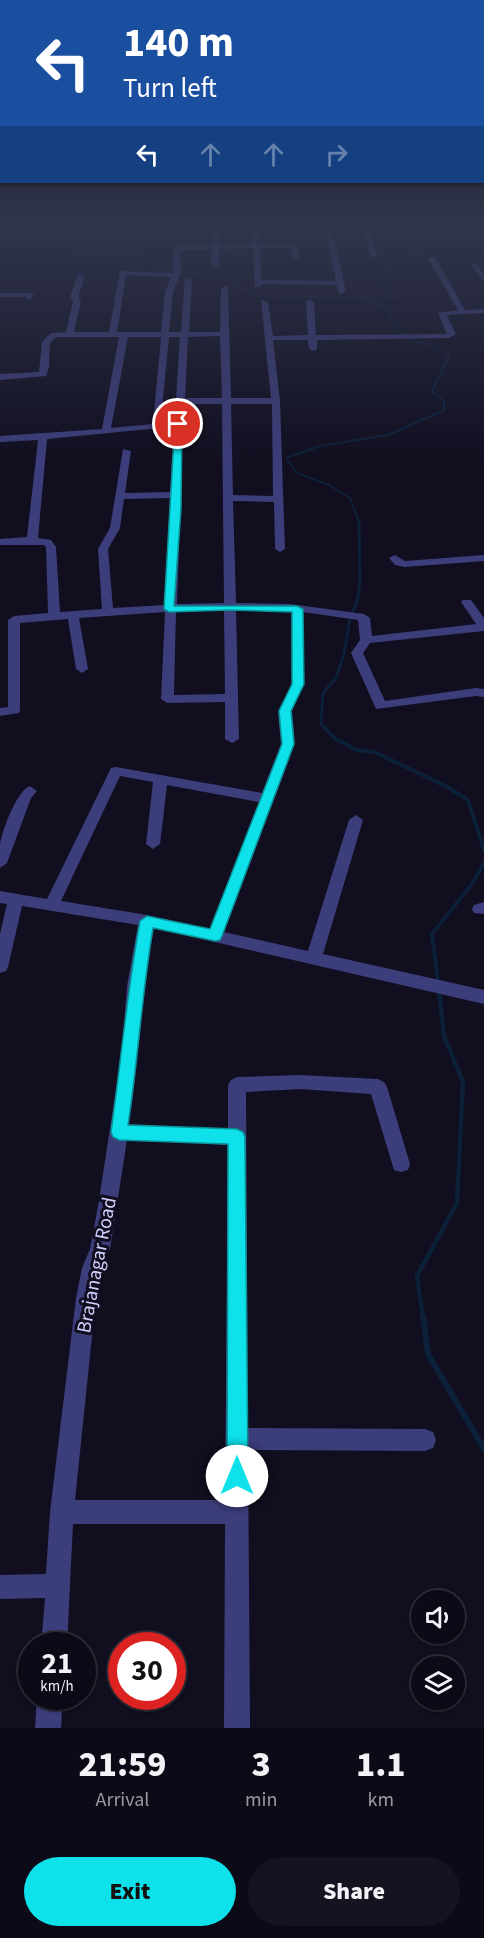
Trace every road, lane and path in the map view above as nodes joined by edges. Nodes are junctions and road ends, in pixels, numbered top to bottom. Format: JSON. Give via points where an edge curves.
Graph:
{"nodes":[{"id":1,"x":76,"y":306,"type":"edge"},
{"id":2,"x":120,"y":306,"type":"edge"},
{"id":3,"x":168,"y":306,"type":"edge"},
{"id":4,"x":186,"y":306,"type":"edge"},
{"id":5,"x":225,"y":306,"type":"edge"},
{"id":6,"x":265,"y":306,"type":"edge"},
{"id":7,"x":310,"y":306,"type":"edge"},
{"id":8,"x":459,"y":306,"type":"edge"},
{"id":9,"x":484,"y":311,"type":"edge"},
{"id":10,"x":463,"y":312,"type":"junction"},
{"id":11,"x":183,"y":333,"type":"junction"},
{"id":12,"x":70,"y":334,"type":"junction"},
{"id":13,"x":118,"y":334,"type":"junction"},
{"id":14,"x":167,"y":334,"type":"junction"},
{"id":15,"x":224,"y":334,"type":"junction"},
{"id":16,"x":313,"y":337,"type":"junction"},
{"id":17,"x":269,"y":338,"type":"junction"},
{"id":18,"x":313,"y":349,"type":"dead end"},
{"id":19,"x":0,"y":377,"type":"edge"},
{"id":20,"x":160,"y":401,"type":"junction"},
{"id":21,"x":180,"y":401,"type":"junction"},
{"id":22,"x":227,"y":401,"type":"junction"},
{"id":23,"x":276,"y":401,"type":"junction"},
{"id":24,"x":106,"y":431,"type":"junction"},
{"id":25,"x":43,"y":437,"type":"junction"},
{"id":26,"x":0,"y":439,"type":"edge"},
{"id":27,"x":126,"y":451,"type":"dead end"},
{"id":28,"x":175,"y":495,"type":"junction"},
{"id":29,"x":119,"y":496,"type":"junction"},
{"id":30,"x":228,"y":498,"type":"junction"},
{"id":31,"x":278,"y":499,"type":"junction"},
{"id":32,"x":32,"y":540,"type":"junction"},
{"id":33,"x":0,"y":542,"type":"edge"},
{"id":34,"x":279,"y":549,"type":"dead end"},
{"id":35,"x":395,"y":558,"type":"dead end"},
{"id":36,"x":484,"y":558,"type":"edge"},
{"id":37,"x":467,"y":602,"type":"dead end"},
{"id":38,"x":229,"y":607,"type":"junction"},
{"id":39,"x":169,"y":609,"type":"junction"},
{"id":40,"x":297,"y":609,"type":"junction"},
{"id":41,"x":108,"y":613,"type":"junction"},
{"id":42,"x":73,"y":615,"type":"junction"},
{"id":43,"x":54,"y":616,"type":"junction"},
{"id":44,"x":14,"y":620,"type":"junction"},
{"id":45,"x":1,"y":622,"type":"edge"},
{"id":46,"x":484,"y":627,"type":"edge"},
{"id":47,"x":366,"y":640,"type":"junction"},
{"id":48,"x":82,"y":669,"type":"dead end"},
{"id":49,"x":484,"y":693,"type":"edge"},
{"id":50,"x":230,"y":698,"type":"junction"},
{"id":51,"x":0,"y":712,"type":"edge"},
{"id":52,"x":232,"y":739,"type":"dead end"},
{"id":53,"x":161,"y":778,"type":"junction"},
{"id":54,"x":30,"y":790,"type":"dead end"},
{"id":55,"x":267,"y":799,"type":"junction"},
{"id":56,"x":356,"y":820,"type":"dead end"},
{"id":57,"x":153,"y":844,"type":"dead end"},
{"id":58,"x":0,"y":863,"type":"edge"},
{"id":59,"x":8,"y":898,"type":"edge"},
{"id":60,"x":52,"y":905,"type":"junction"},
{"id":61,"x":147,"y":921,"type":"junction"},
{"id":62,"x":215,"y":936,"type":"junction"},
{"id":63,"x":314,"y":958,"type":"junction"},
{"id":64,"x":0,"y":968,"type":"edge"},
{"id":65,"x":484,"y":997,"type":"edge"},
{"id":66,"x":119,"y":1132,"type":"junction"},
{"id":67,"x":237,"y":1137,"type":"junction"},
{"id":68,"x":401,"y":1164,"type":"dead end"},
{"id":69,"x":237,"y":1439,"type":"junction"},
{"id":70,"x":425,"y":1440,"type":"dead end"},
{"id":71,"x":62,"y":1512,"type":"junction"},
{"id":72,"x":237,"y":1512,"type":"junction"},
{"id":73,"x":58,"y":1586,"type":"junction"},
{"id":74,"x":0,"y":1587,"type":"edge"},
{"id":75,"x":55,"y":1632,"type":"edge"},
{"id":76,"x":49,"y":1710,"type":"edge"},
{"id":77,"x":48,"y":1728,"type":"edge"},
{"id":78,"x":237,"y":1728,"type":"edge"}],
"edges":[{"from":1,"to":12,"type":"street"},
{"from":2,"to":13,"type":"street"},
{"from":3,"to":14,"type":"street"},
{"from":4,"to":11,"type":"street"},
{"from":5,"to":15,"type":"street"},
{"from":6,"to":17,"type":"street"},
{"from":7,"to":16,"type":"street"},
{"from":8,"to":10,"type":"street"},
{"from":9,"to":10,"type":"street"},
{"from":10,"to":16,"type":"street","via":[[442,314],[452,330],[449,336]]},
{"from":11,"to":14,"type":"street"},
{"from":11,"to":15,"type":"street"},
{"from":11,"to":21,"type":"street"},
{"from":12,"to":13,"type":"street"},
{"from":12,"to":19,"type":"street","via":[[54,335],[46,342],[43,374]]},
{"from":13,"to":14,"type":"street"},
{"from":13,"to":24,"type":"street"},
{"from":14,"to":20,"type":"street"},
{"from":15,"to":22,"type":"street"},
{"from":16,"to":17,"type":"street"},
{"from":16,"to":18,"type":"street"},
{"from":17,"to":23,"type":"street"},
{"from":20,"to":21,"type":"street"},
{"from":20,"to":24,"type":"street","via":[[157,426]]},
{"from":21,"to":22,"type":"street"},
{"from":21,"to":28,"type":"street"},
{"from":22,"to":23,"type":"street"},
{"from":22,"to":30,"type":"street"},
{"from":23,"to":31,"type":"street"},
{"from":24,"to":25,"type":"street"},
{"from":25,"to":26,"type":"street"},
{"from":25,"to":32,"type":"street"},
{"from":27,"to":29,"type":"street"},
{"from":28,"to":29,"type":"street"},
{"from":28,"to":39,"type":"street"},
{"from":29,"to":41,"type":"street","via":[[115,528],[103,549]]},
{"from":30,"to":31,"type":"street"},
{"from":30,"to":38,"type":"street"},
{"from":31,"to":34,"type":"street"},
{"from":32,"to":33,"type":"street"},
{"from":32,"to":43,"type":"street","via":[[47,542],[51,547]]},
{"from":35,"to":36,"type":"street","via":[[405,564]]},
{"from":37,"to":46,"type":"street"},
{"from":38,"to":39,"type":"street"},
{"from":38,"to":40,"type":"street"},
{"from":38,"to":50,"type":"street"},
{"from":39,"to":41,"type":"street"},
{"from":39,"to":50,"type":"street","via":[[167,699]]},
{"from":40,"to":47,"type":"street","via":[[364,618]]},
{"from":40,"to":55,"type":"street","via":[[298,684],[285,711],[288,744]]},
{"from":41,"to":42,"type":"street"},
{"from":42,"to":43,"type":"street"},
{"from":42,"to":48,"type":"street"},
{"from":43,"to":44,"type":"street"},
{"from":44,"to":45,"type":"street"},
{"from":44,"to":51,"type":"street","via":[[14,710]]},
{"from":46,"to":47,"type":"street"},
{"from":47,"to":49,"type":"street","via":[[357,653],[381,706]]},
{"from":50,"to":52,"type":"street"},
{"from":53,"to":55,"type":"street"},
{"from":53,"to":57,"type":"street"},
{"from":53,"to":60,"type":"street","via":[[116,771]]},
{"from":54,"to":58,"type":"street"},
{"from":55,"to":62,"type":"street"},
{"from":56,"to":63,"type":"street"},
{"from":59,"to":60,"type":"street"},
{"from":59,"to":64,"type":"street"},
{"from":60,"to":61,"type":"street"},
{"from":61,"to":62,"type":"street"},
{"from":61,"to":66,"type":"street","name":"Brajanagar Road","via":[[135,986],[131,1051]]},
{"from":62,"to":63,"type":"street"},
{"from":63,"to":65,"type":"street"},
{"from":66,"to":67,"type":"street"},
{"from":66,"to":71,"type":"street","name":"Brajanagar Road","via":[[100,1249],[86,1298]]},
{"from":67,"to":68,"type":"street","via":[[237,1085],[300,1082],[378,1087]]},
{"from":67,"to":69,"type":"street"},
{"from":69,"to":70,"type":"street"},
{"from":69,"to":72,"type":"street"},
{"from":71,"to":72,"type":"street"},
{"from":71,"to":73,"type":"street","name":"Brajanagar Road"},
{"from":72,"to":78,"type":"street"},
{"from":73,"to":74,"type":"street"},
{"from":73,"to":75,"type":"street","name":"Brajanagar Road"},
{"from":76,"to":77,"type":"street"}]}
